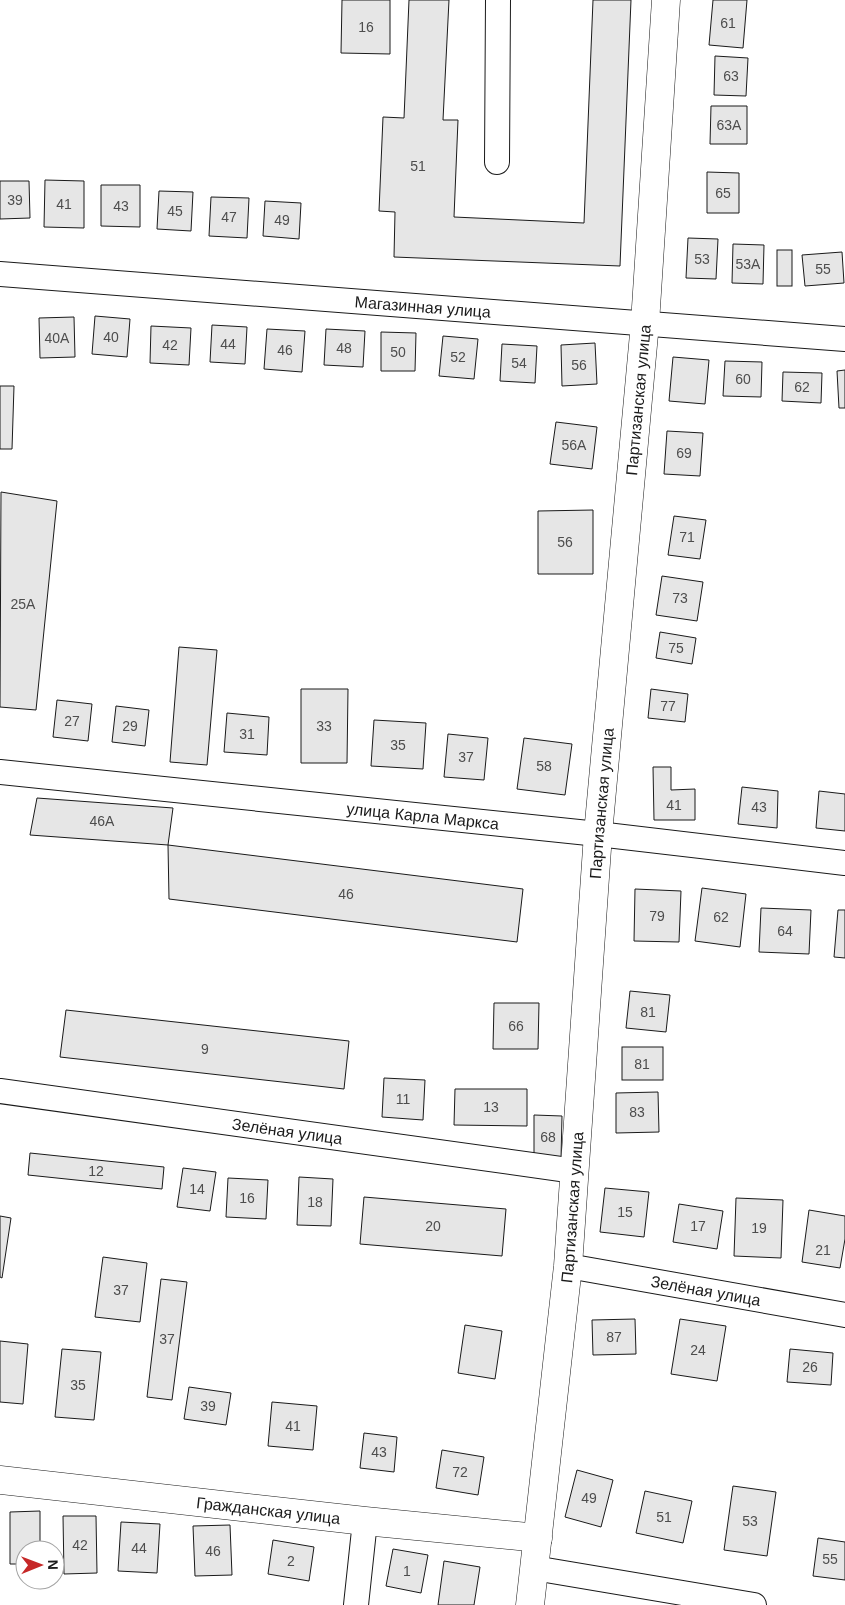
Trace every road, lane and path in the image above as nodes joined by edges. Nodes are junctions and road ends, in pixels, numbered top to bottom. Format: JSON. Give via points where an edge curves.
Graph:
{"nodes":[{"id":1,"x":498,"y":0,"type":"edge"},
{"id":2,"x":666,"y":0,"type":"edge"},
{"id":3,"x":497,"y":162,"type":"dead end"},
{"id":4,"x":0,"y":274,"type":"edge"},
{"id":5,"x":645,"y":323,"type":"junction"},
{"id":6,"x":845,"y":338,"type":"edge"},
{"id":7,"x":0,"y":772,"type":"edge"},
{"id":8,"x":598,"y":834,"type":"junction"},
{"id":9,"x":845,"y":863,"type":"edge"},
{"id":10,"x":0,"y":1091,"type":"edge"},
{"id":11,"x":575,"y":1171,"type":"junction"},
{"id":12,"x":568,"y":1266,"type":"junction"},
{"id":13,"x":845,"y":1315,"type":"edge"},
{"id":14,"x":0,"y":1480,"type":"edge"},
{"id":15,"x":365,"y":1521,"type":"junction"},
{"id":16,"x":538,"y":1538,"type":"junction"},
{"id":17,"x":534,"y":1568,"type":"junction"},
{"id":18,"x":356,"y":1605,"type":"edge"},
{"id":19,"x":530,"y":1605,"type":"edge"},
{"id":20,"x":754,"y":1605,"type":"edge"}],
"edges":[{"from":1,"to":3,"type":"street"},
{"from":2,"to":5,"type":"street","name":"Партизанская улица"},
{"from":4,"to":5,"type":"street","name":"Магазинная улица"},
{"from":5,"to":6,"type":"street","name":"Магазинная улица"},
{"from":5,"to":8,"type":"street","name":"Партизанская улица"},
{"from":7,"to":8,"type":"street","name":"улица Карла Маркса"},
{"from":8,"to":9,"type":"street","name":"улица Карла Маркса"},
{"from":8,"to":11,"type":"street","name":"Партизанская улица"},
{"from":10,"to":11,"type":"street","name":"Зелёная улица"},
{"from":11,"to":12,"type":"street","name":"Партизанская улица"},
{"from":12,"to":13,"type":"street","name":"Зелёная улица"},
{"from":12,"to":16,"type":"street","name":"Партизанская улица"},
{"from":14,"to":15,"type":"street","name":"Гражданская улица"},
{"from":15,"to":16,"type":"street","name":"Гражданская улица"},
{"from":15,"to":18,"type":"street"},
{"from":16,"to":17,"type":"street","name":"Партизанская улица"},
{"from":17,"to":19,"type":"street","name":"Партизанская улица"},
{"from":17,"to":20,"type":"street"}]}
